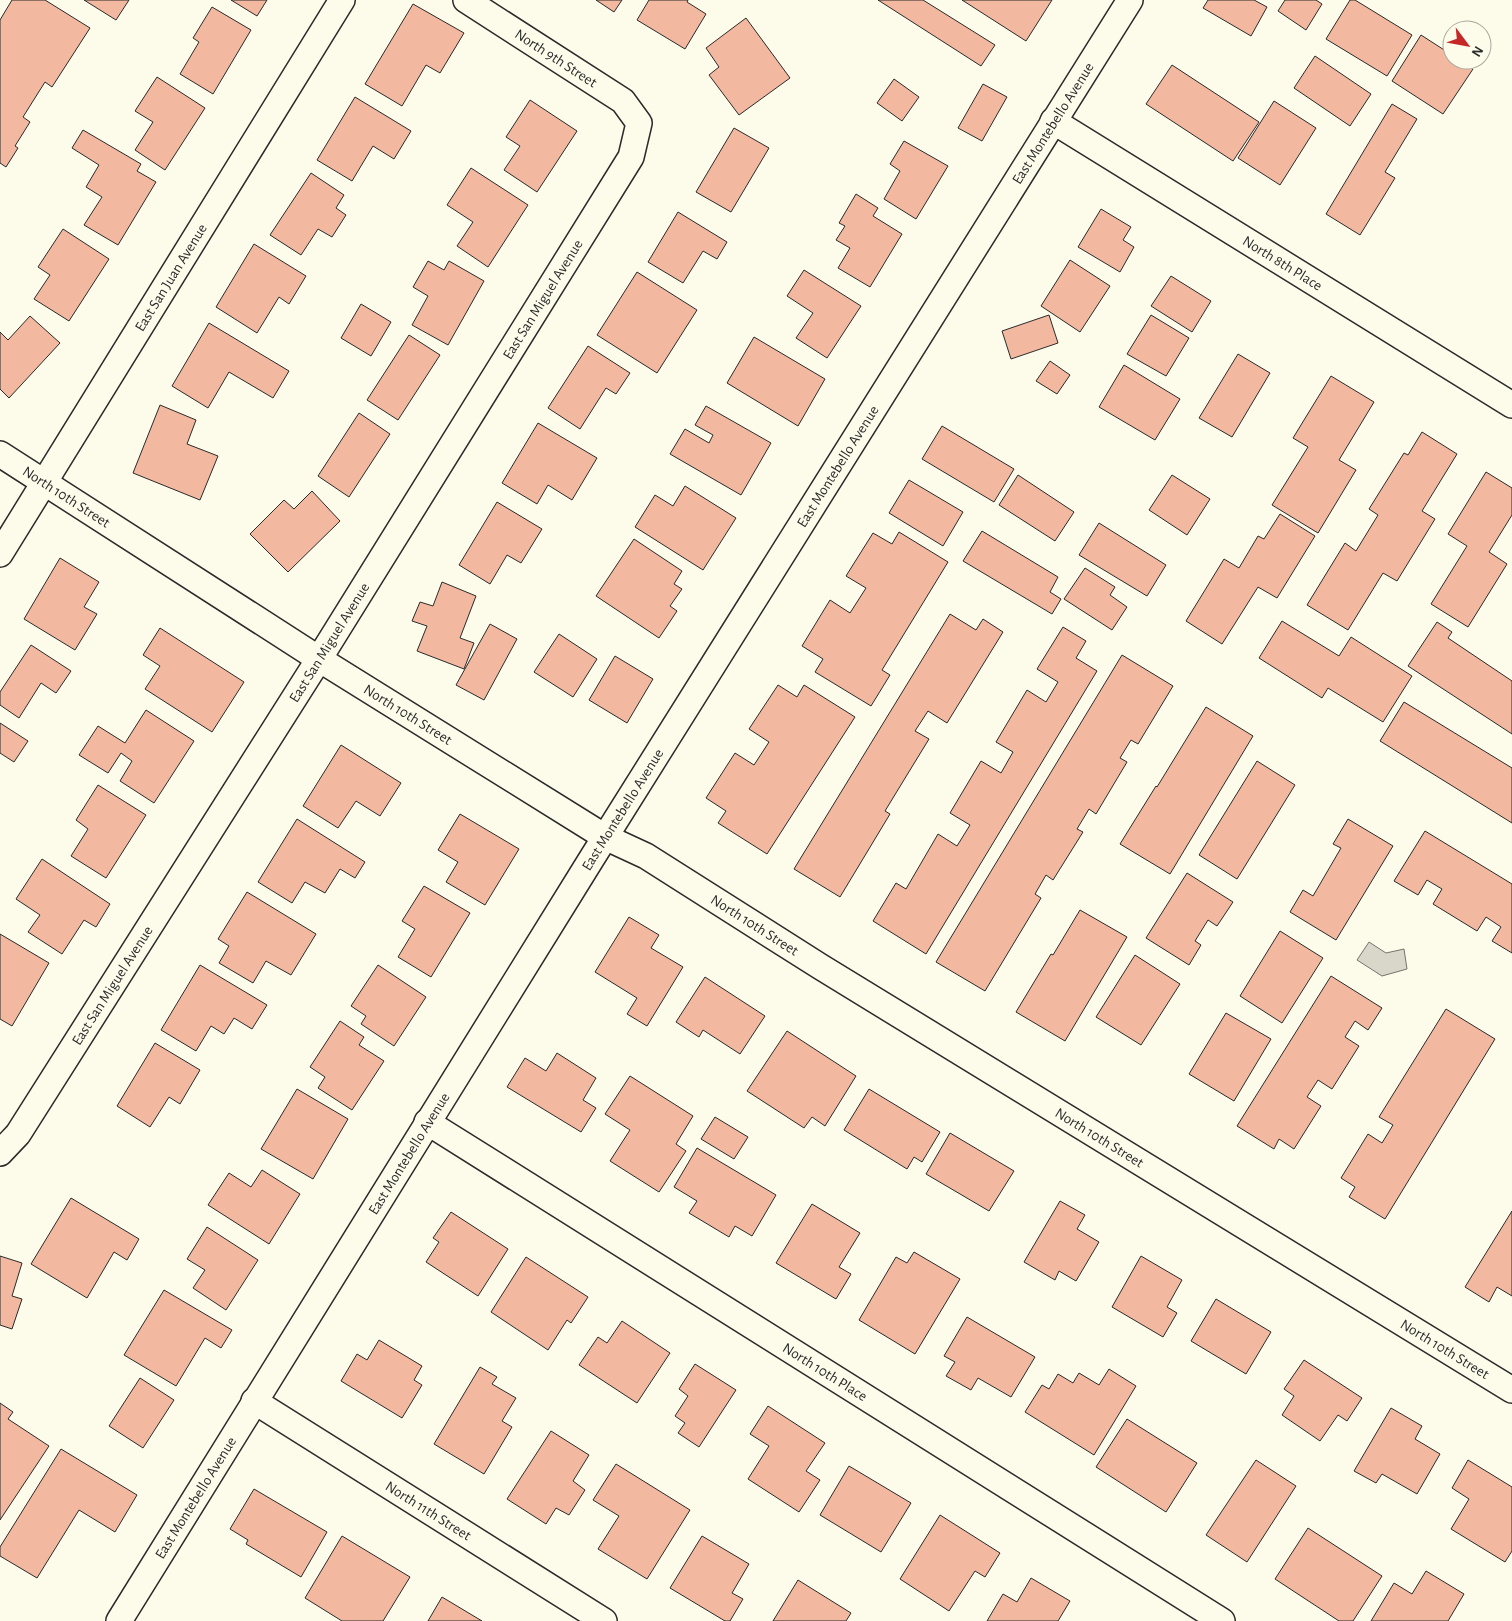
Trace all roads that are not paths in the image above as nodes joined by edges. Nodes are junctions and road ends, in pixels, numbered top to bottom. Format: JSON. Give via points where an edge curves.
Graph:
{"nodes":[{"id":1,"x":342,"y":0,"type":"edge"},
{"id":2,"x":466,"y":0,"type":"edge"},
{"id":3,"x":1130,"y":0,"type":"edge"},
{"id":4,"x":1053,"y":121,"type":"junction"},
{"id":5,"x":639,"y":123,"type":"joint"},
{"id":6,"x":1512,"y":405,"type":"edge"},
{"id":7,"x":0,"y":454,"type":"edge"},
{"id":8,"x":45,"y":483,"type":"junction"},
{"id":9,"x":0,"y":554,"type":"edge"},
{"id":10,"x":319,"y":659,"type":"junction"},
{"id":11,"x":605,"y":837,"type":"junction"},
{"id":12,"x":427,"y":1122,"type":"junction"},
{"id":13,"x":0,"y":1153,"type":"edge"},
{"id":14,"x":1512,"y":1390,"type":"edge"},
{"id":15,"x":254,"y":1401,"type":"junction"},
{"id":16,"x":119,"y":1621,"type":"edge"},
{"id":17,"x":604,"y":1621,"type":"edge"},
{"id":18,"x":1222,"y":1621,"type":"edge"}],
"edges":[{"from":1,"to":8,"type":"street","name":"East San Juan Avenue"},
{"from":2,"to":5,"type":"street","name":"North 9th Street","via":[[623,102]]},
{"from":3,"to":4,"type":"street","name":"East Montebello Avenue"},
{"from":4,"to":6,"type":"street","name":"North 8th Place"},
{"from":4,"to":11,"type":"street","name":"East Montebello Avenue"},
{"from":5,"to":10,"type":"street","name":"East San Miguel Avenue","via":[[631,157]]},
{"from":7,"to":8,"type":"street","name":"North 10th Street"},
{"from":8,"to":9,"type":"street","name":"East San Juan Avenue"},
{"from":8,"to":10,"type":"street","name":"North 10th Street"},
{"from":10,"to":11,"type":"street","name":"North 10th Street"},
{"from":10,"to":13,"type":"street","name":"East San Miguel Avenue","via":[[18,1134]]},
{"from":11,"to":12,"type":"street","name":"East Montebello Avenue"},
{"from":11,"to":14,"type":"street","name":"North 10th Street","via":[[646,856]]},
{"from":12,"to":15,"type":"street","name":"East Montebello Avenue"},
{"from":12,"to":18,"type":"street","name":"North 10th Place"},
{"from":15,"to":16,"type":"street","name":"East Montebello Avenue"},
{"from":15,"to":17,"type":"street","name":"North 11th Street"}]}
